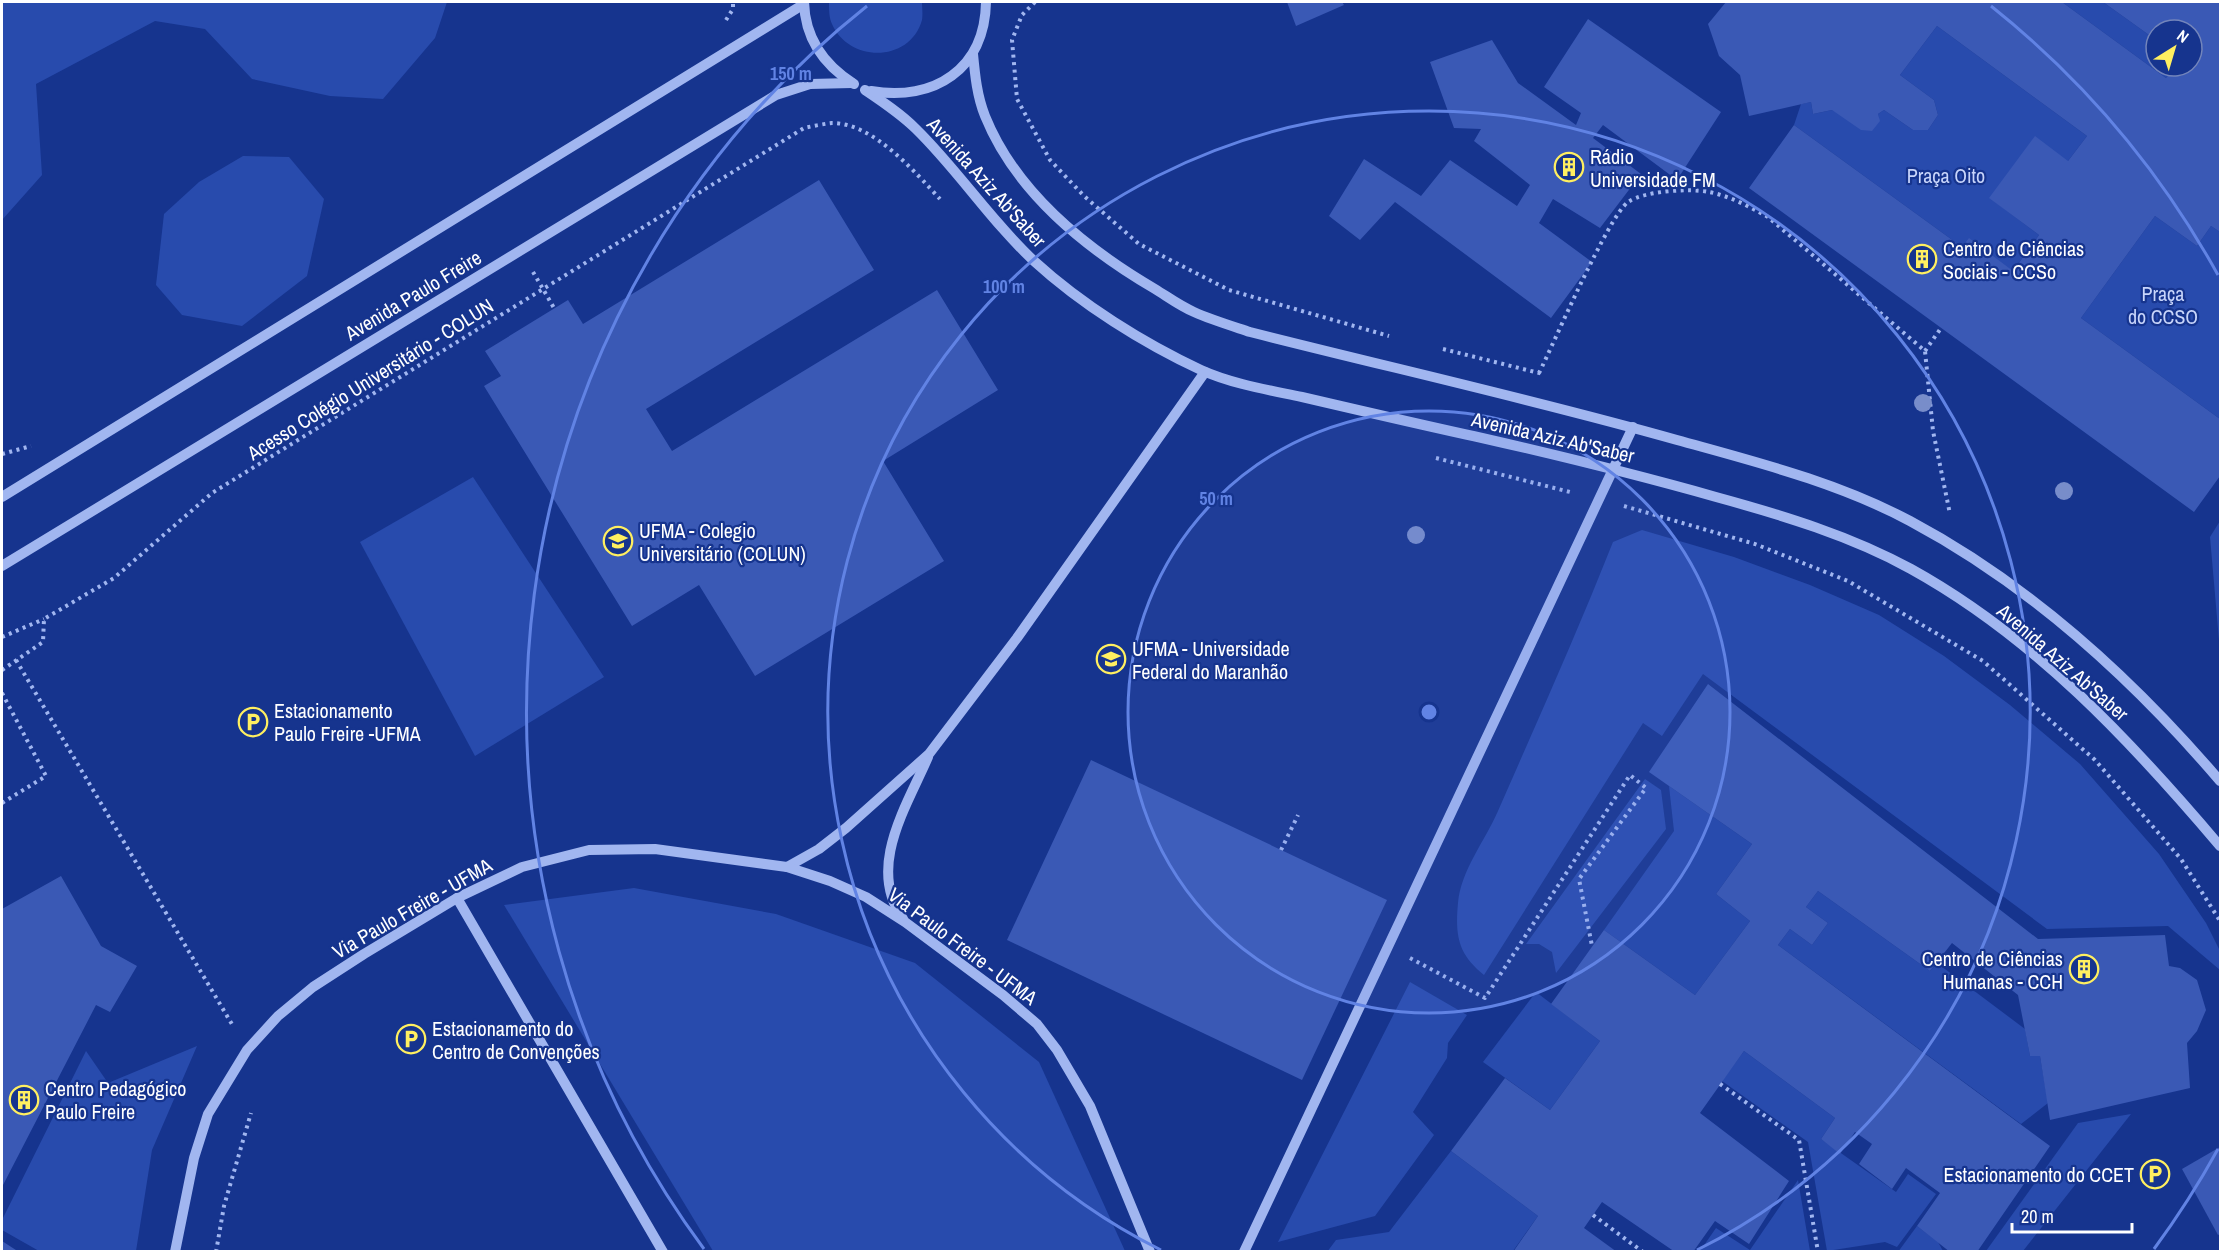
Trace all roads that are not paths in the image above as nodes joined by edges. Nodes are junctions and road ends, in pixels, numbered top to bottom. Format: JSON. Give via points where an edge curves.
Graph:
{"nodes":[{"id":1,"x":986,"y":2,"type":"edge"},
{"id":2,"x":994,"y":2,"type":"edge"},
{"id":3,"x":804,"y":3,"type":"edge"},
{"id":4,"x":986,"y":19,"type":"junction"},
{"id":5,"x":973,"y":54,"type":"junction"},
{"id":6,"x":852,"y":84,"type":"junction"},
{"id":7,"x":865,"y":90,"type":"junction"},
{"id":8,"x":1205,"y":372,"type":"junction"},
{"id":9,"x":1633,"y":427,"type":"junction"},
{"id":10,"x":1614,"y":468,"type":"junction"},
{"id":11,"x":2,"y":498,"type":"edge"},
{"id":12,"x":2,"y":566,"type":"edge"},
{"id":13,"x":929,"y":754,"type":"junction"},
{"id":14,"x":2220,"y":782,"type":"edge"},
{"id":15,"x":2220,"y":846,"type":"edge"},
{"id":16,"x":787,"y":867,"type":"junction"},
{"id":17,"x":457,"y":898,"type":"junction"},
{"id":18,"x":905,"y":922,"type":"junction"},
{"id":19,"x":175,"y":1251,"type":"edge"},
{"id":20,"x":663,"y":1251,"type":"edge"},
{"id":21,"x":1150,"y":1251,"type":"edge"},
{"id":22,"x":1244,"y":1251,"type":"edge"}],
"edges":[{"from":1,"to":4,"type":"street"},
{"from":2,"to":4,"type":"street"},
{"from":3,"to":6,"type":"street","via":[[817,50],[832,69]]},
{"from":3,"to":11,"type":"street"},
{"from":4,"to":5,"type":"street"},
{"from":5,"to":7,"type":"street","via":[[952,76],[925,90],[895,95]]},
{"from":5,"to":9,"type":"street","name":"Avenida Aziz Ab'Saber","via":[[984,114],[997,143],[1023,181],[1051,213],[1092,247],[1193,312],[1250,332]]},
{"from":6,"to":7,"type":"street"},
{"from":6,"to":12,"type":"street","name":"Avenida Paulo Freire","via":[[810,84],[776,95]]},
{"from":7,"to":8,"type":"street","name":"Avenida Aziz Ab'Saber","via":[[896,110],[918,131],[1035,262],[1146,341]]},
{"from":8,"to":10,"type":"street","name":"Avenida Aziz Ab'Saber"},
{"from":8,"to":13,"type":"street","via":[[1017,638]]},
{"from":9,"to":10,"type":"street"},
{"from":9,"to":14,"type":"street","name":"Avenida Aziz Ab'Saber","via":[[1846,491],[1910,521],[1968,555],[2086,644],[2191,747]]},
{"from":10,"to":15,"type":"street","name":"Avenida Aziz Ab'Saber","via":[[1766,511],[1849,540],[1911,569],[1979,612],[2094,707],[2158,772]]},
{"from":10,"to":22,"type":"street"},
{"from":13,"to":16,"type":"street","via":[[846,828]]},
{"from":13,"to":18,"type":"street","via":[[891,841],[890,893]]},
{"from":16,"to":17,"type":"street","name":"Via Paulo Freire - UFMA","via":[[655,849],[589,850],[522,867]]},
{"from":16,"to":18,"type":"street","name":"Via Paulo Freire - UFMA","via":[[866,897]]},
{"from":17,"to":19,"type":"street","name":"Via Paulo Freire - UFMA","via":[[313,987],[278,1016],[247,1050],[208,1114],[194,1158]]},
{"from":17,"to":20,"type":"street"},
{"from":18,"to":21,"type":"street","name":"Via Paulo Freire - UFMA","via":[[1003,995],[1037,1024],[1057,1050],[1090,1106]]}]}
